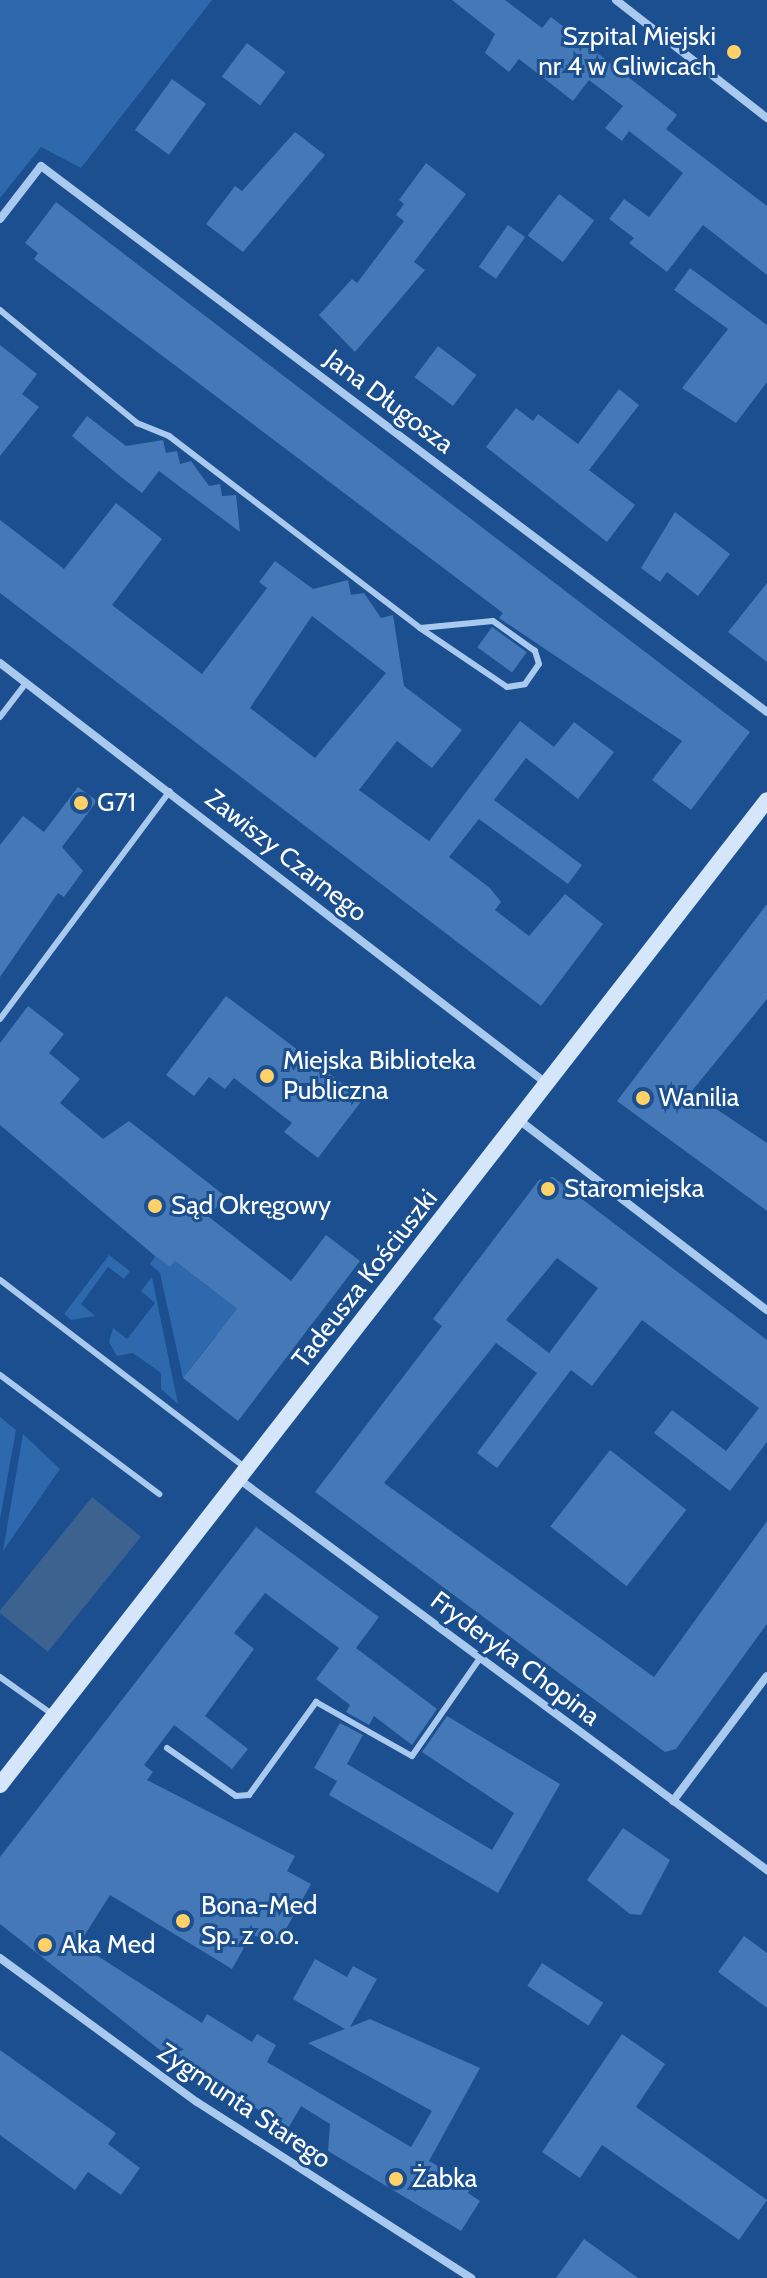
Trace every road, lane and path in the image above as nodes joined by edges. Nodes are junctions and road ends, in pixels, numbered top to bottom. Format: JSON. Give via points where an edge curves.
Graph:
{"nodes":[{"id":1,"x":616,"y":0,"type":"edge"},
{"id":2,"x":767,"y":118,"type":"edge"},
{"id":3,"x":0,"y":219,"type":"edge"},
{"id":4,"x":0,"y":310,"type":"edge"},
{"id":5,"x":420,"y":628,"type":"junction"},
{"id":6,"x":0,"y":663,"type":"edge"},
{"id":7,"x":26,"y":683,"type":"junction"},
{"id":8,"x":767,"y":712,"type":"edge"},
{"id":9,"x":0,"y":717,"type":"edge"},
{"id":10,"x":170,"y":791,"type":"junction"},
{"id":11,"x":767,"y":800,"type":"edge"},
{"id":12,"x":0,"y":1019,"type":"edge"},
{"id":13,"x":546,"y":1083,"type":"junction"},
{"id":14,"x":519,"y":1120,"type":"junction"},
{"id":15,"x":0,"y":1280,"type":"edge"},
{"id":16,"x":767,"y":1310,"type":"edge"},
{"id":17,"x":0,"y":1375,"type":"edge"},
{"id":18,"x":244,"y":1475,"type":"junction"},
{"id":19,"x":159,"y":1494,"type":"dead end"},
{"id":20,"x":480,"y":1658,"type":"junction"},
{"id":21,"x":767,"y":1676,"type":"edge"},
{"id":22,"x":0,"y":1677,"type":"edge"},
{"id":23,"x":54,"y":1716,"type":"junction"},
{"id":24,"x":167,"y":1748,"type":"dead end"},
{"id":25,"x":0,"y":1785,"type":"edge"},
{"id":26,"x":673,"y":1801,"type":"junction"},
{"id":27,"x":767,"y":1870,"type":"edge"},
{"id":28,"x":0,"y":1958,"type":"edge"},
{"id":29,"x":471,"y":2278,"type":"edge"}],
"edges":[{"from":1,"to":2,"type":"street"},
{"from":3,"to":8,"type":"street","name":"Jana Długosza","via":[[41,166]]},
{"from":4,"to":5,"type":"lane","via":[[137,423],[169,436]]},
{"from":5,"to":5,"type":"lane","via":[[507,687],[525,684],[539,664],[535,651],[493,621]]},
{"from":6,"to":7,"type":"street","name":"Zawiszy Czarnego"},
{"from":7,"to":9,"type":"lane"},
{"from":7,"to":10,"type":"street","name":"Zawiszy Czarnego"},
{"from":10,"to":12,"type":"lane"},
{"from":10,"to":13,"type":"street","name":"Zawiszy Czarnego"},
{"from":11,"to":13,"type":"street","name":"Tadeusza Kościuszki"},
{"from":13,"to":14,"type":"street","name":"Tadeusza Kościuszki"},
{"from":14,"to":16,"type":"street"},
{"from":14,"to":18,"type":"street","name":"Tadeusza Kościuszki"},
{"from":15,"to":18,"type":"lane"},
{"from":17,"to":19,"type":"lane"},
{"from":18,"to":20,"type":"street","name":"Fryderyka Chopina"},
{"from":18,"to":23,"type":"street","name":"Tadeusza Kościuszki"},
{"from":20,"to":24,"type":"lane","via":[[412,1756],[316,1702],[249,1795],[236,1796]]},
{"from":20,"to":26,"type":"street","name":"Fryderyka Chopina"},
{"from":21,"to":26,"type":"street"},
{"from":22,"to":23,"type":"lane"},
{"from":23,"to":25,"type":"street","name":"Tadeusza Kościuszki"},
{"from":26,"to":27,"type":"street","name":"Fryderyka Chopina"},
{"from":28,"to":29,"type":"street","name":"Zygmunta Starego","via":[[197,2102]]}]}
